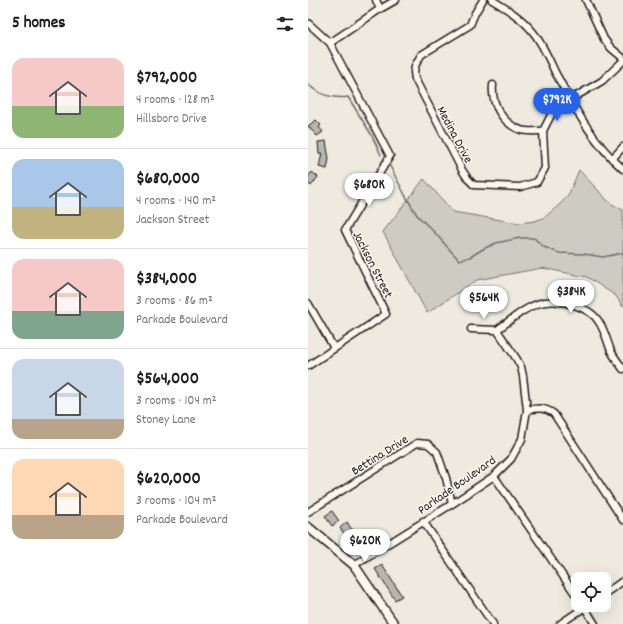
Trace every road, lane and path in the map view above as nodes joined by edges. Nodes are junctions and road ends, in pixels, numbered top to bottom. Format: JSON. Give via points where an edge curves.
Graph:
{"nodes":[{"id":1,"x":376,"y":0,"type":"edge"},
{"id":2,"x":396,"y":0,"type":"edge"},
{"id":3,"x":483,"y":0,"type":"edge"},
{"id":4,"x":492,"y":0,"type":"edge"},
{"id":5,"x":588,"y":1,"type":"edge"},
{"id":6,"x":380,"y":9,"type":"junction"},
{"id":7,"x":308,"y":22,"type":"edge"},
{"id":8,"x":330,"y":43,"type":"junction"},
{"id":9,"x":623,"y":58,"type":"edge"},
{"id":10,"x":623,"y":61,"type":"edge"},
{"id":11,"x":493,"y":85,"type":"dead end"},
{"id":12,"x":570,"y":100,"type":"junction"},
{"id":13,"x":543,"y":131,"type":"junction"},
{"id":14,"x":623,"y":148,"type":"edge"},
{"id":15,"x":612,"y":159,"type":"junction"},
{"id":16,"x":623,"y":169,"type":"edge"},
{"id":17,"x":308,"y":303,"type":"edge"},
{"id":18,"x":471,"y":329,"type":"dead end"},
{"id":19,"x":497,"y":330,"type":"junction"},
{"id":20,"x":334,"y":348,"type":"junction"},
{"id":21,"x":308,"y":366,"type":"edge"},
{"id":22,"x":623,"y":369,"type":"edge"},
{"id":23,"x":527,"y":410,"type":"junction"},
{"id":24,"x":494,"y":476,"type":"junction"},
{"id":25,"x":452,"y":504,"type":"junction"},
{"id":26,"x":308,"y":512,"type":"edge"},
{"id":27,"x":623,"y":520,"type":"edge"},
{"id":28,"x":423,"y":521,"type":"junction"},
{"id":29,"x":308,"y":527,"type":"edge"},
{"id":30,"x":354,"y":565,"type":"junction"},
{"id":31,"x":623,"y":581,"type":"edge"},
{"id":32,"x":571,"y":588,"type":"edge"},
{"id":33,"x":611,"y":589,"type":"edge"},
{"id":34,"x":577,"y":612,"type":"edge"},
{"id":35,"x":588,"y":612,"type":"edge"},
{"id":36,"x":394,"y":624,"type":"edge"},
{"id":37,"x":493,"y":624,"type":"edge"},
{"id":38,"x":560,"y":624,"type":"edge"},
{"id":39,"x":595,"y":624,"type":"edge"}],
"edges":[{"from":1,"to":6,"type":"street"},
{"from":2,"to":6,"type":"street"},
{"from":3,"to":13,"type":"street","name":"Medina Drive","via":[[470,25],[427,51],[417,61],[415,79],[468,179],[474,185],[520,187],[537,182],[545,168]]},
{"from":4,"to":12,"type":"street","via":[[520,18],[534,32]]},
{"from":5,"to":9,"type":"street","via":[[604,39]]},
{"from":6,"to":8,"type":"street"},
{"from":7,"to":8,"type":"street","name":"Jackson Street"},
{"from":8,"to":20,"type":"street","name":"Jackson Street","via":[[390,156],[344,230],[386,314]]},
{"from":10,"to":12,"type":"street","via":[[602,81]]},
{"from":11,"to":13,"type":"street","via":[[492,94],[499,112],[507,123],[522,131]]},
{"from":12,"to":13,"type":"street","via":[[554,109]]},
{"from":12,"to":15,"type":"street","via":[[590,132]]},
{"from":14,"to":15,"type":"street"},
{"from":15,"to":16,"type":"street"},
{"from":17,"to":20,"type":"street"},
{"from":18,"to":19,"type":"street"},
{"from":19,"to":22,"type":"street","via":[[538,303],[558,300],[571,304],[586,310],[599,321],[611,351]]},
{"from":19,"to":23,"type":"street","name":"Parkade Boulevard","via":[[521,367]]},
{"from":20,"to":21,"type":"street","name":"Jackson Street"},
{"from":23,"to":24,"type":"street","name":"Parkade Boulevard","via":[[522,439],[511,459]]},
{"from":23,"to":27,"type":"street","via":[[547,409],[554,414]]},
{"from":24,"to":25,"type":"street","name":"Parkade Boulevard"},
{"from":24,"to":32,"type":"street"},
{"from":25,"to":26,"type":"street","name":"Bettina Drive","via":[[437,452],[428,444],[417,443]]},
{"from":25,"to":28,"type":"street","name":"Parkade Boulevard"},
{"from":28,"to":30,"type":"street","name":"Parkade Boulevard"},
{"from":28,"to":37,"type":"street"},
{"from":29,"to":30,"type":"street"},
{"from":30,"to":36,"type":"street"},
{"from":31,"to":33,"type":"street"},
{"from":34,"to":38,"type":"street"},
{"from":35,"to":39,"type":"street"}]}
